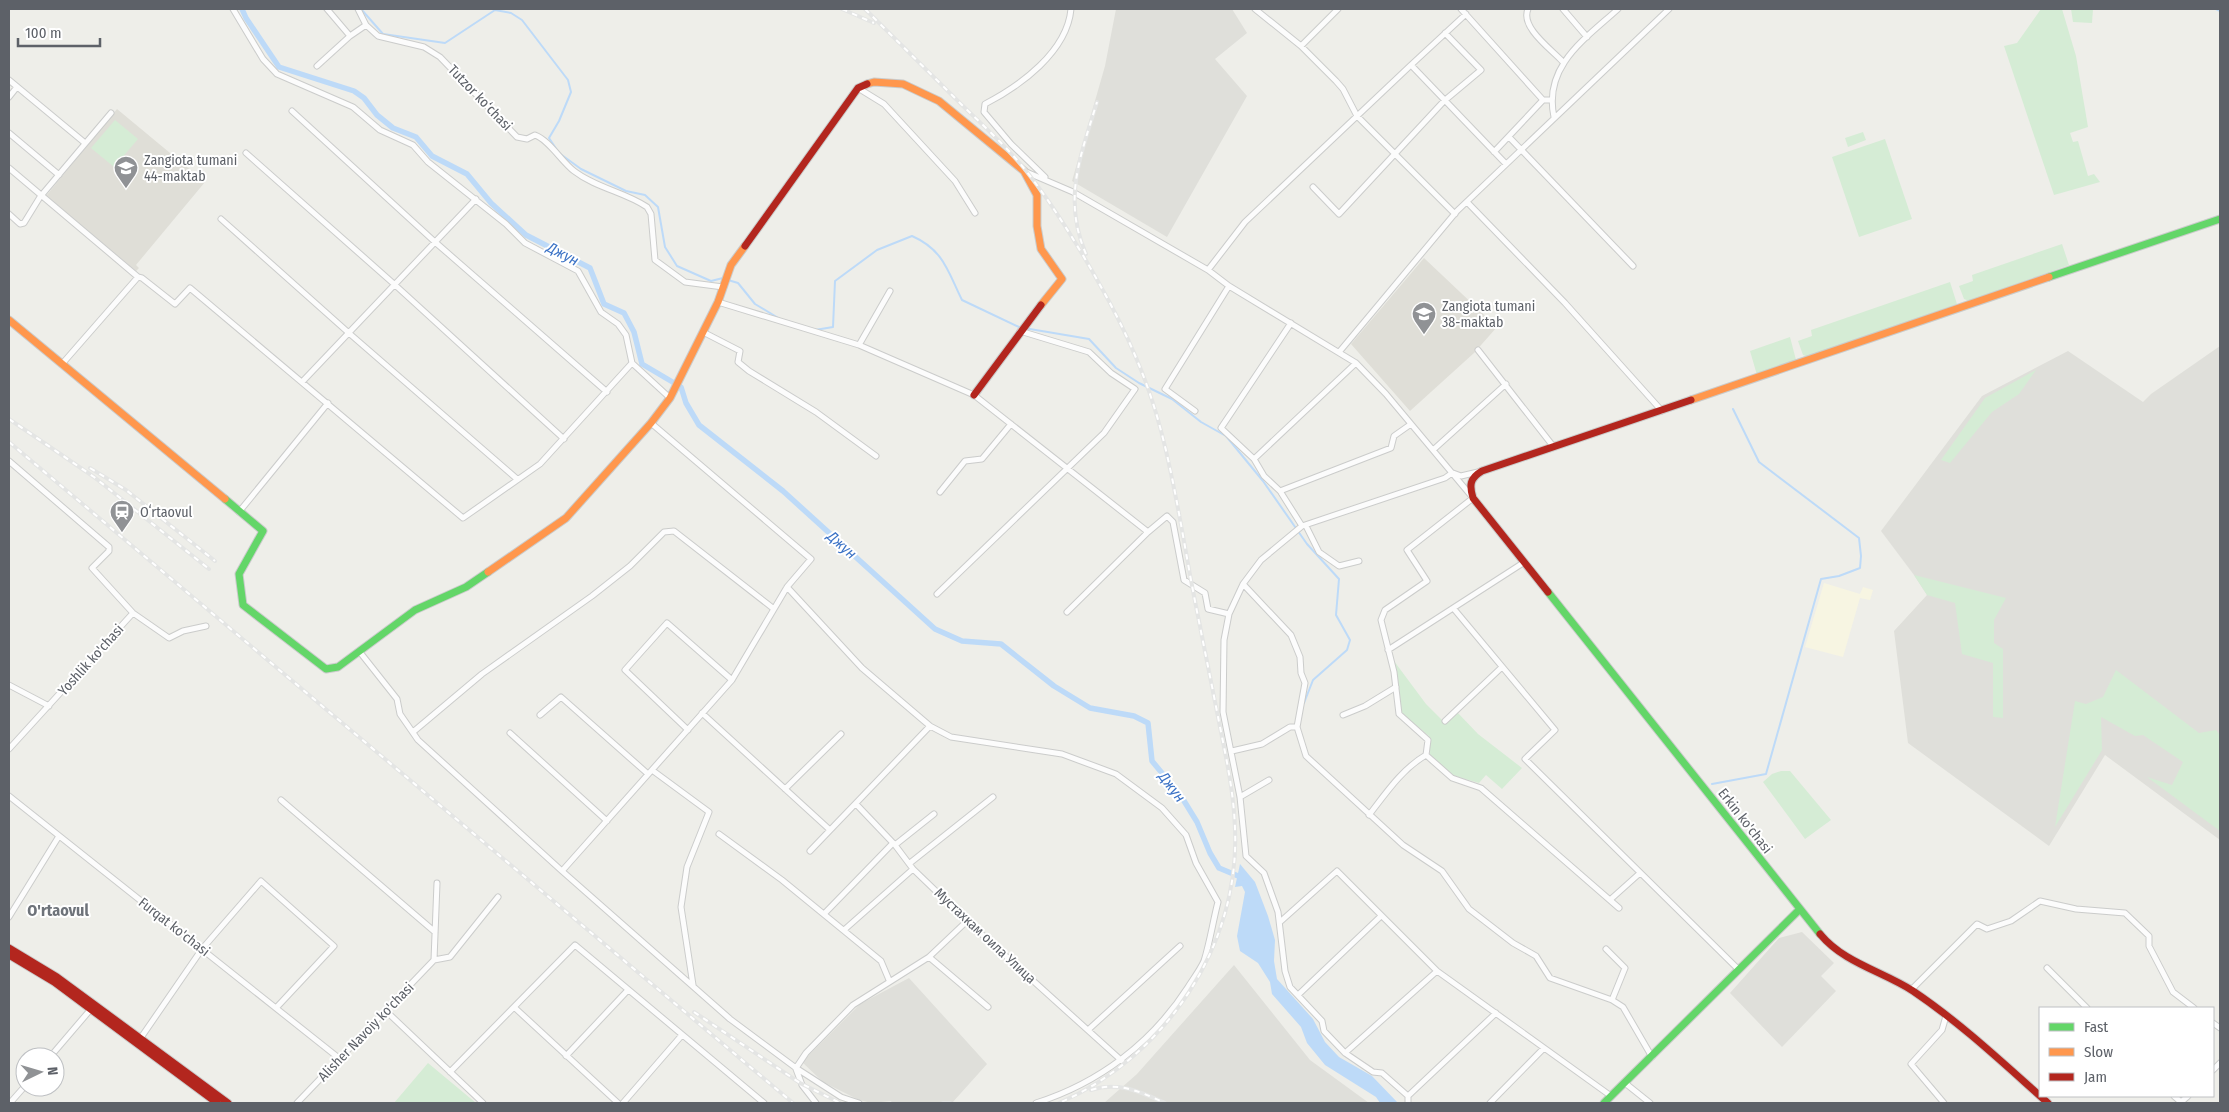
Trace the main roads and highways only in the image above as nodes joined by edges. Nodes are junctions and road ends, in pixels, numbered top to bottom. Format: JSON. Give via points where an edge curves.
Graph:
{"nodes":[{"id":1,"x":2220,"y":219,"type":"edge"},
{"id":2,"x":9,"y":320,"type":"edge"},
{"id":3,"x":974,"y":395,"type":"road end"},
{"id":4,"x":1799,"y":910,"type":"junction"},
{"id":5,"x":9,"y":948,"type":"edge"},
{"id":6,"x":9,"y":955,"type":"edge"},
{"id":7,"x":2039,"y":1095,"type":"edge"},
{"id":8,"x":217,"y":1103,"type":"edge"},
{"id":9,"x":228,"y":1103,"type":"edge"},
{"id":10,"x":1604,"y":1103,"type":"edge"}],
"edges":[{"from":1,"to":4,"type":"main road","name":"Erkin ko'chasi","via":[[1553,446],[1482,471],[1470,480],[1473,498]]},
{"from":2,"to":3,"type":"main road","via":[[263,531],[238,574],[243,605],[326,669],[338,667],[415,610],[466,587],[566,518],[670,398],[718,302],[731,265],[858,88],[874,82],[903,84],[939,101],[1024,171],[1037,196],[1040,249],[1062,279]]},
{"from":4,"to":7,"type":"main road","name":"Erkin ko'chasi","via":[[1835,949],[1911,990],[1960,1024]]},
{"from":4,"to":10,"type":"main road"},
{"from":5,"to":9,"type":"main road","via":[[57,977]]},
{"from":6,"to":8,"type":"main road","via":[[39,972]]}]}
